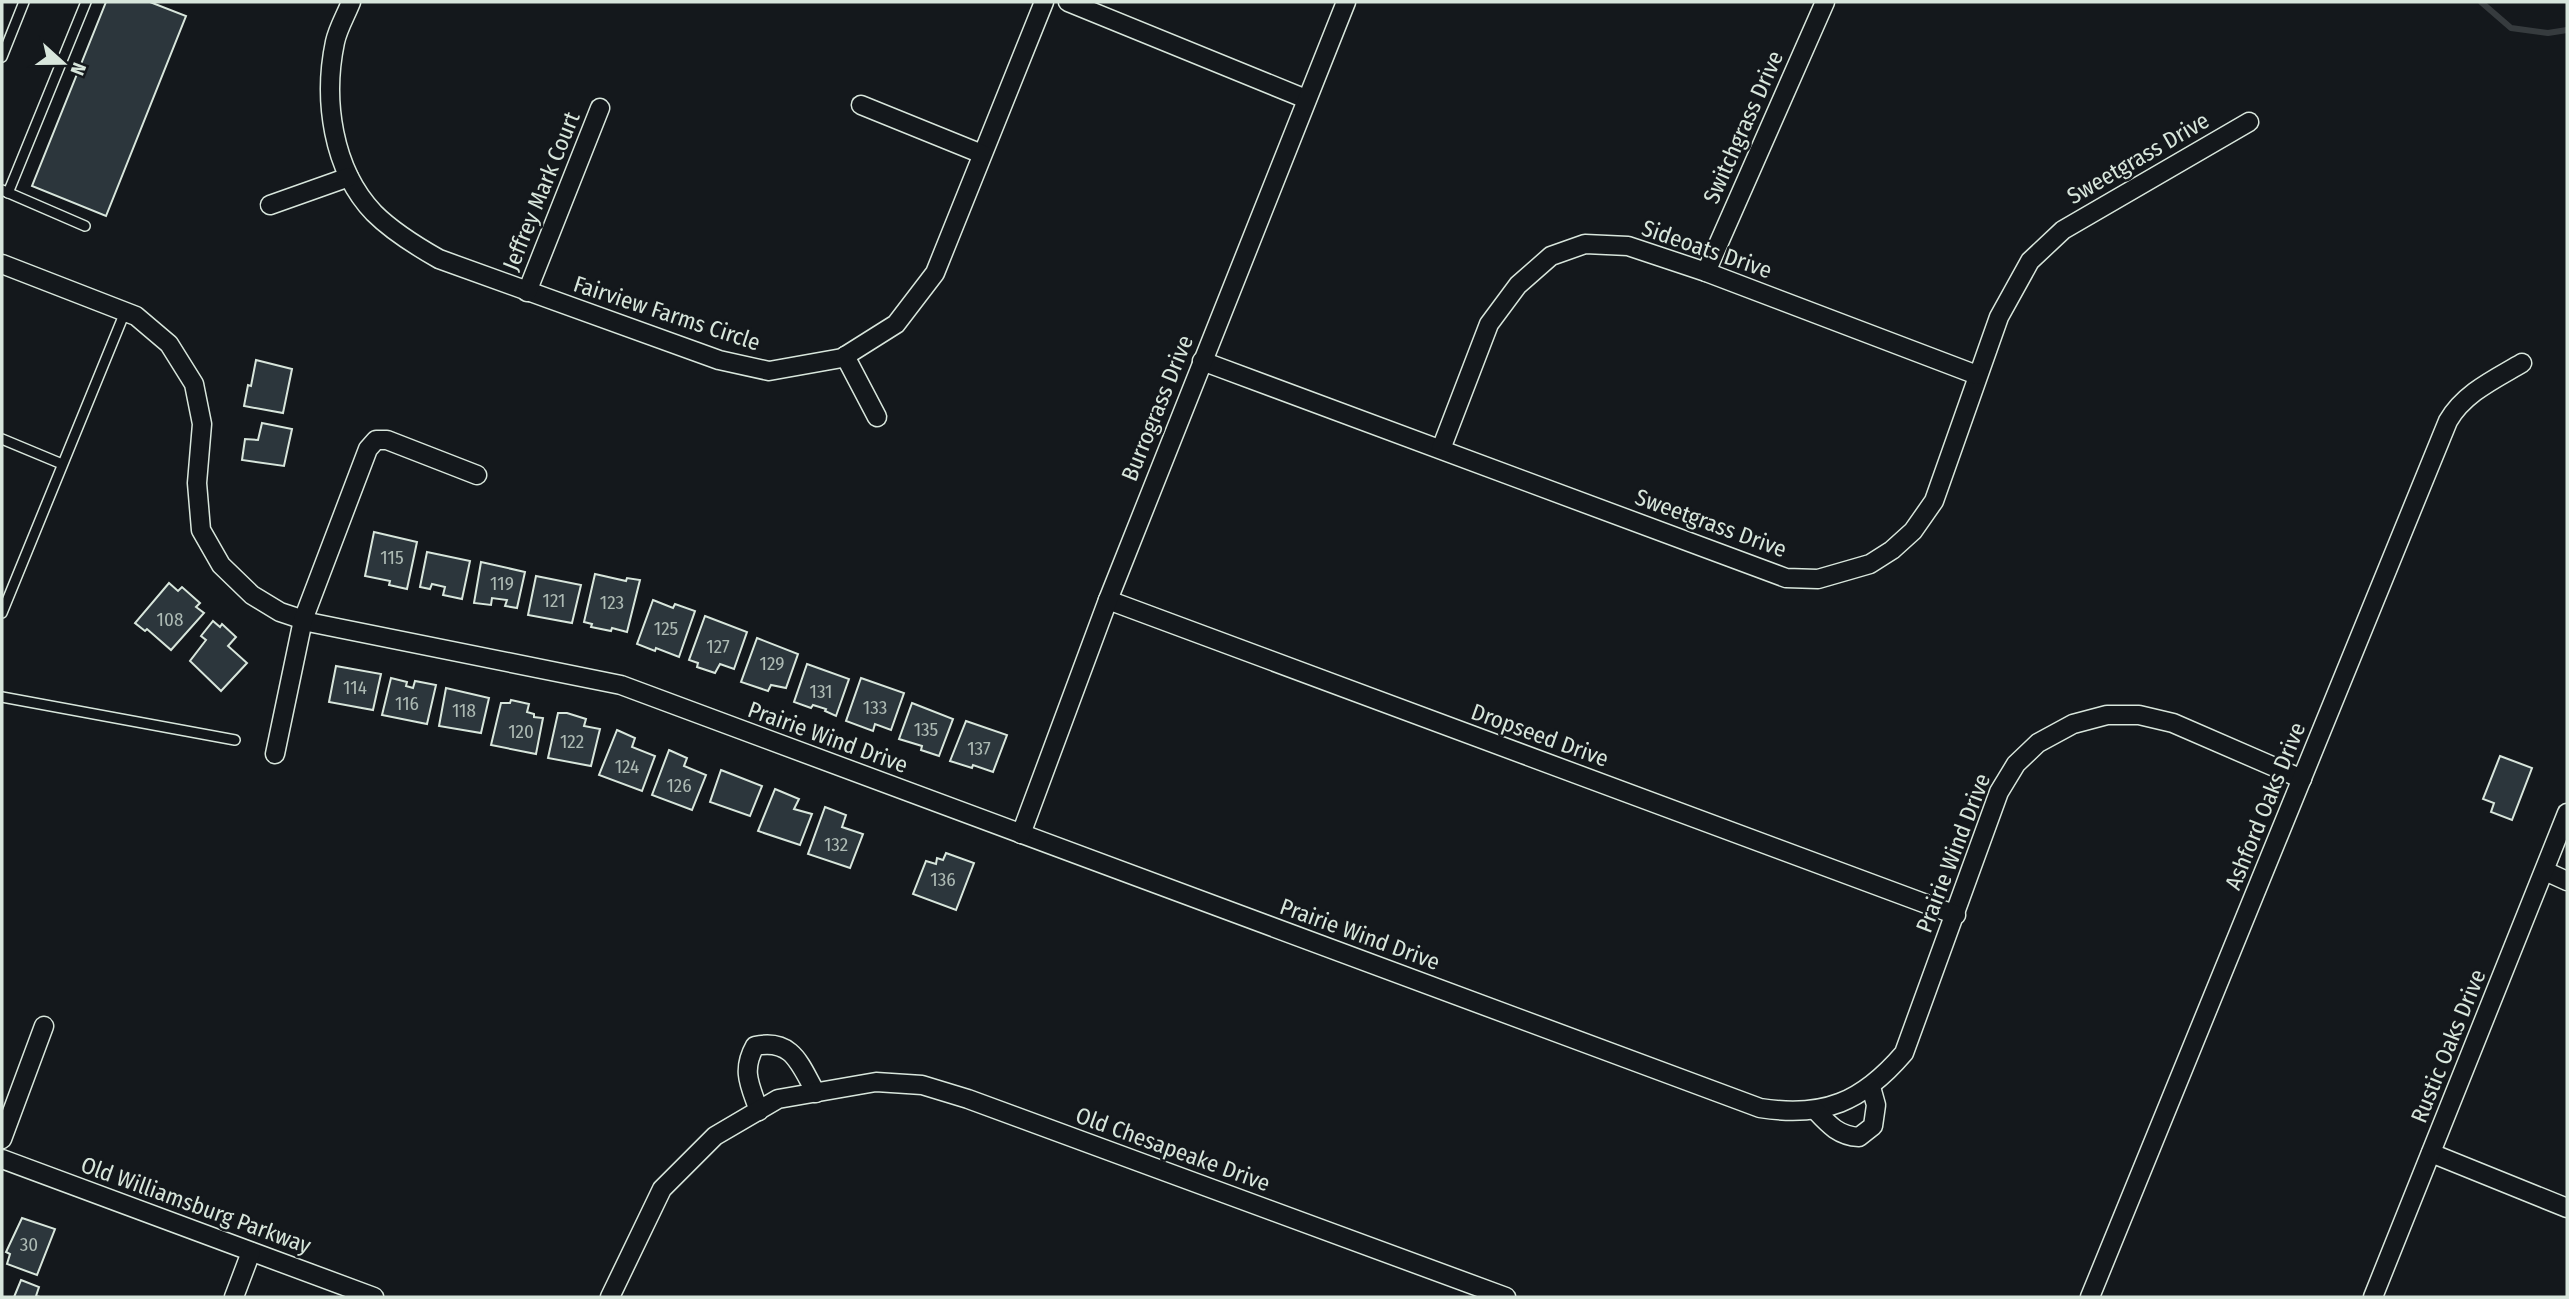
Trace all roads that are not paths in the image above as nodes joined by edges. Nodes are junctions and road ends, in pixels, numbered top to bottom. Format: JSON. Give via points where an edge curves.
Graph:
{"nodes":[{"id":1,"x":24,"y":2,"type":"edge"},
{"id":2,"x":86,"y":2,"type":"edge"},
{"id":3,"x":351,"y":2,"type":"edge"},
{"id":4,"x":1044,"y":2,"type":"edge"},
{"id":5,"x":1068,"y":2,"type":"edge"},
{"id":6,"x":1346,"y":2,"type":"edge"},
{"id":7,"x":1825,"y":2,"type":"edge"},
{"id":8,"x":2,"y":57,"type":"edge"},
{"id":9,"x":1306,"y":99,"type":"junction"},
{"id":10,"x":861,"y":105,"type":"dead end"},
{"id":11,"x":600,"y":108,"type":"dead end"},
{"id":12,"x":2249,"y":122,"type":"dead end"},
{"id":13,"x":982,"y":154,"type":"junction"},
{"id":14,"x":349,"y":177,"type":"junction"},
{"id":15,"x":5,"y":191,"type":"edge"},
{"id":16,"x":270,"y":205,"type":"dead end"},
{"id":17,"x":85,"y":226,"type":"dead end"},
{"id":18,"x":2,"y":264,"type":"edge"},
{"id":19,"x":1706,"y":272,"type":"junction"},
{"id":20,"x":527,"y":292,"type":"junction"},
{"id":21,"x":125,"y":312,"type":"junction"},
{"id":22,"x":845,"y":356,"type":"junction"},
{"id":23,"x":1202,"y":361,"type":"junction"},
{"id":24,"x":2522,"y":363,"type":"dead end"},
{"id":25,"x":1977,"y":375,"type":"junction"},
{"id":26,"x":877,"y":417,"type":"dead end"},
{"id":27,"x":2,"y":440,"type":"edge"},
{"id":28,"x":1441,"y":449,"type":"junction"},
{"id":29,"x":62,"y":464,"type":"junction"},
{"id":30,"x":477,"y":475,"type":"dead end"},
{"id":31,"x":1108,"y":600,"type":"junction"},
{"id":32,"x":2,"y":613,"type":"edge"},
{"id":33,"x":303,"y":620,"type":"junction"},
{"id":34,"x":2,"y":697,"type":"edge"},
{"id":35,"x":235,"y":740,"type":"dead end"},
{"id":36,"x":275,"y":754,"type":"dead end"},
{"id":37,"x":2302,"y":779,"type":"junction"},
{"id":38,"x":2567,"y":813,"type":"edge"},
{"id":39,"x":1021,"y":834,"type":"junction"},
{"id":40,"x":2544,"y":871,"type":"junction"},
{"id":41,"x":2567,"y":881,"type":"edge"},
{"id":42,"x":1956,"y":915,"type":"junction"},
{"id":43,"x":44,"y":1026,"type":"dead end"},
{"id":44,"x":1871,"y":1087,"type":"junction"},
{"id":45,"x":816,"y":1093,"type":"junction"},
{"id":46,"x":759,"y":1111,"type":"junction"},
{"id":47,"x":1816,"y":1111,"type":"junction"},
{"id":48,"x":2,"y":1139,"type":"edge"},
{"id":49,"x":2431,"y":1153,"type":"junction"},
{"id":50,"x":2,"y":1159,"type":"edge"},
{"id":51,"x":2567,"y":1208,"type":"edge"},
{"id":52,"x":251,"y":1252,"type":"junction"},
{"id":53,"x":234,"y":1297,"type":"edge"},
{"id":54,"x":374,"y":1297,"type":"edge"},
{"id":55,"x":610,"y":1297,"type":"edge"},
{"id":56,"x":1506,"y":1297,"type":"edge"},
{"id":57,"x":2090,"y":1297,"type":"edge"},
{"id":58,"x":2373,"y":1297,"type":"edge"}],
"edges":[{"from":1,"to":8,"type":"lane"},
{"from":2,"to":15,"type":"lane"},
{"from":3,"to":14,"type":"street","name":"Fairview Farms Circle","via":[[335,41],[330,101],[337,146]]},
{"from":4,"to":13,"type":"street","name":"Fairview Farms Circle"},
{"from":5,"to":9,"type":"street"},
{"from":6,"to":9,"type":"street","name":"Burrograss Drive"},
{"from":7,"to":19,"type":"street","name":"Switchgrass Drive"},
{"from":9,"to":23,"type":"street","name":"Burrograss Drive"},
{"from":10,"to":13,"type":"street"},
{"from":11,"to":20,"type":"street","name":"Jeffrey Mark Court"},
{"from":12,"to":25,"type":"street","name":"Sweetgrass Drive","via":[[2063,230],[2030,261],[2007,298]]},
{"from":13,"to":22,"type":"street","name":"Fairview Farms Circle","via":[[935,274],[896,324]]},
{"from":14,"to":16,"type":"street"},
{"from":14,"to":20,"type":"street","name":"Fairview Farms Circle","via":[[373,212],[405,239],[439,259]]},
{"from":15,"to":17,"type":"lane"},
{"from":18,"to":21,"type":"street","name":"Prairie Wind Drive"},
{"from":19,"to":25,"type":"street","name":"Sideoats Drive"},
{"from":19,"to":28,"type":"street","name":"Sideoats Drive","via":[[1628,246],[1585,244],[1551,256],[1518,285],[1489,324]]},
{"from":20,"to":22,"type":"street","name":"Fairview Farms Circle","via":[[719,360],[769,371]]},
{"from":21,"to":29,"type":"lane"},
{"from":21,"to":33,"type":"street","name":"Prairie Wind Drive","via":[[169,344],[194,384],[202,424],[197,483],[201,530],[221,565],[252,595]]},
{"from":22,"to":26,"type":"street"},
{"from":23,"to":28,"type":"street","name":"Sweetgrass Drive"},
{"from":23,"to":31,"type":"street","name":"Burrograss Drive"},
{"from":24,"to":37,"type":"street","name":"Ashford Oaks Drive","via":[[2475,391],[2456,406],[2448,421]]},
{"from":25,"to":28,"type":"street","name":"Sweetgrass Drive","via":[[1934,501],[1913,531],[1870,564],[1818,579],[1786,578]]},
{"from":27,"to":29,"type":"lane"},
{"from":29,"to":32,"type":"lane"},
{"from":30,"to":33,"type":"street","via":[[387,440],[376,440],[368,449]]},
{"from":31,"to":39,"type":"street","name":"Burrograss Drive"},
{"from":31,"to":42,"type":"street","name":"Dropseed Drive"},
{"from":33,"to":36,"type":"street"},
{"from":33,"to":39,"type":"street","name":"Prairie Wind Drive","via":[[621,685]]},
{"from":34,"to":35,"type":"lane"},
{"from":37,"to":42,"type":"street","name":"Prairie Wind Drive","via":[[2173,723],[2139,715],[2107,715],[2073,724],[2038,743],[2016,764],[1999,792]]},
{"from":37,"to":57,"type":"street","name":"Ashford Oaks Drive"},
{"from":38,"to":40,"type":"street","name":"Rustic Oaks Drive"},
{"from":39,"to":47,"type":"street","name":"Prairie Wind Drive","via":[[1760,1108]]},
{"from":40,"to":41,"type":"street"},
{"from":40,"to":49,"type":"street","name":"Rustic Oaks Drive"},
{"from":42,"to":44,"type":"street","name":"Prairie Wind Drive","via":[[1904,1054]]},
{"from":43,"to":48,"type":"street"},
{"from":44,"to":47,"type":"street","name":"Prairie Wind Drive","via":[[1848,1101]]},
{"from":44,"to":47,"type":"street","via":[[1876,1105],[1874,1126],[1859,1137],[1845,1136]]},
{"from":45,"to":46,"type":"street","name":"Old Chesapeake Drive","via":[[778,1099]]},
{"from":45,"to":46,"type":"street","via":[[790,1051],[778,1044],[755,1046],[746,1072]]},
{"from":45,"to":56,"type":"street","name":"Old Chesapeake Drive","via":[[876,1082],[922,1085]]},
{"from":46,"to":55,"type":"street","name":"Old Chesapeake Drive","via":[[715,1136],[662,1189]]},
{"from":49,"to":51,"type":"street"},
{"from":49,"to":58,"type":"street","name":"Rustic Oaks Drive"},
{"from":50,"to":52,"type":"street","name":"Old Williamsburg Parkway"},
{"from":52,"to":53,"type":"street"},
{"from":52,"to":54,"type":"street","name":"Old Williamsburg Parkway"}]}
